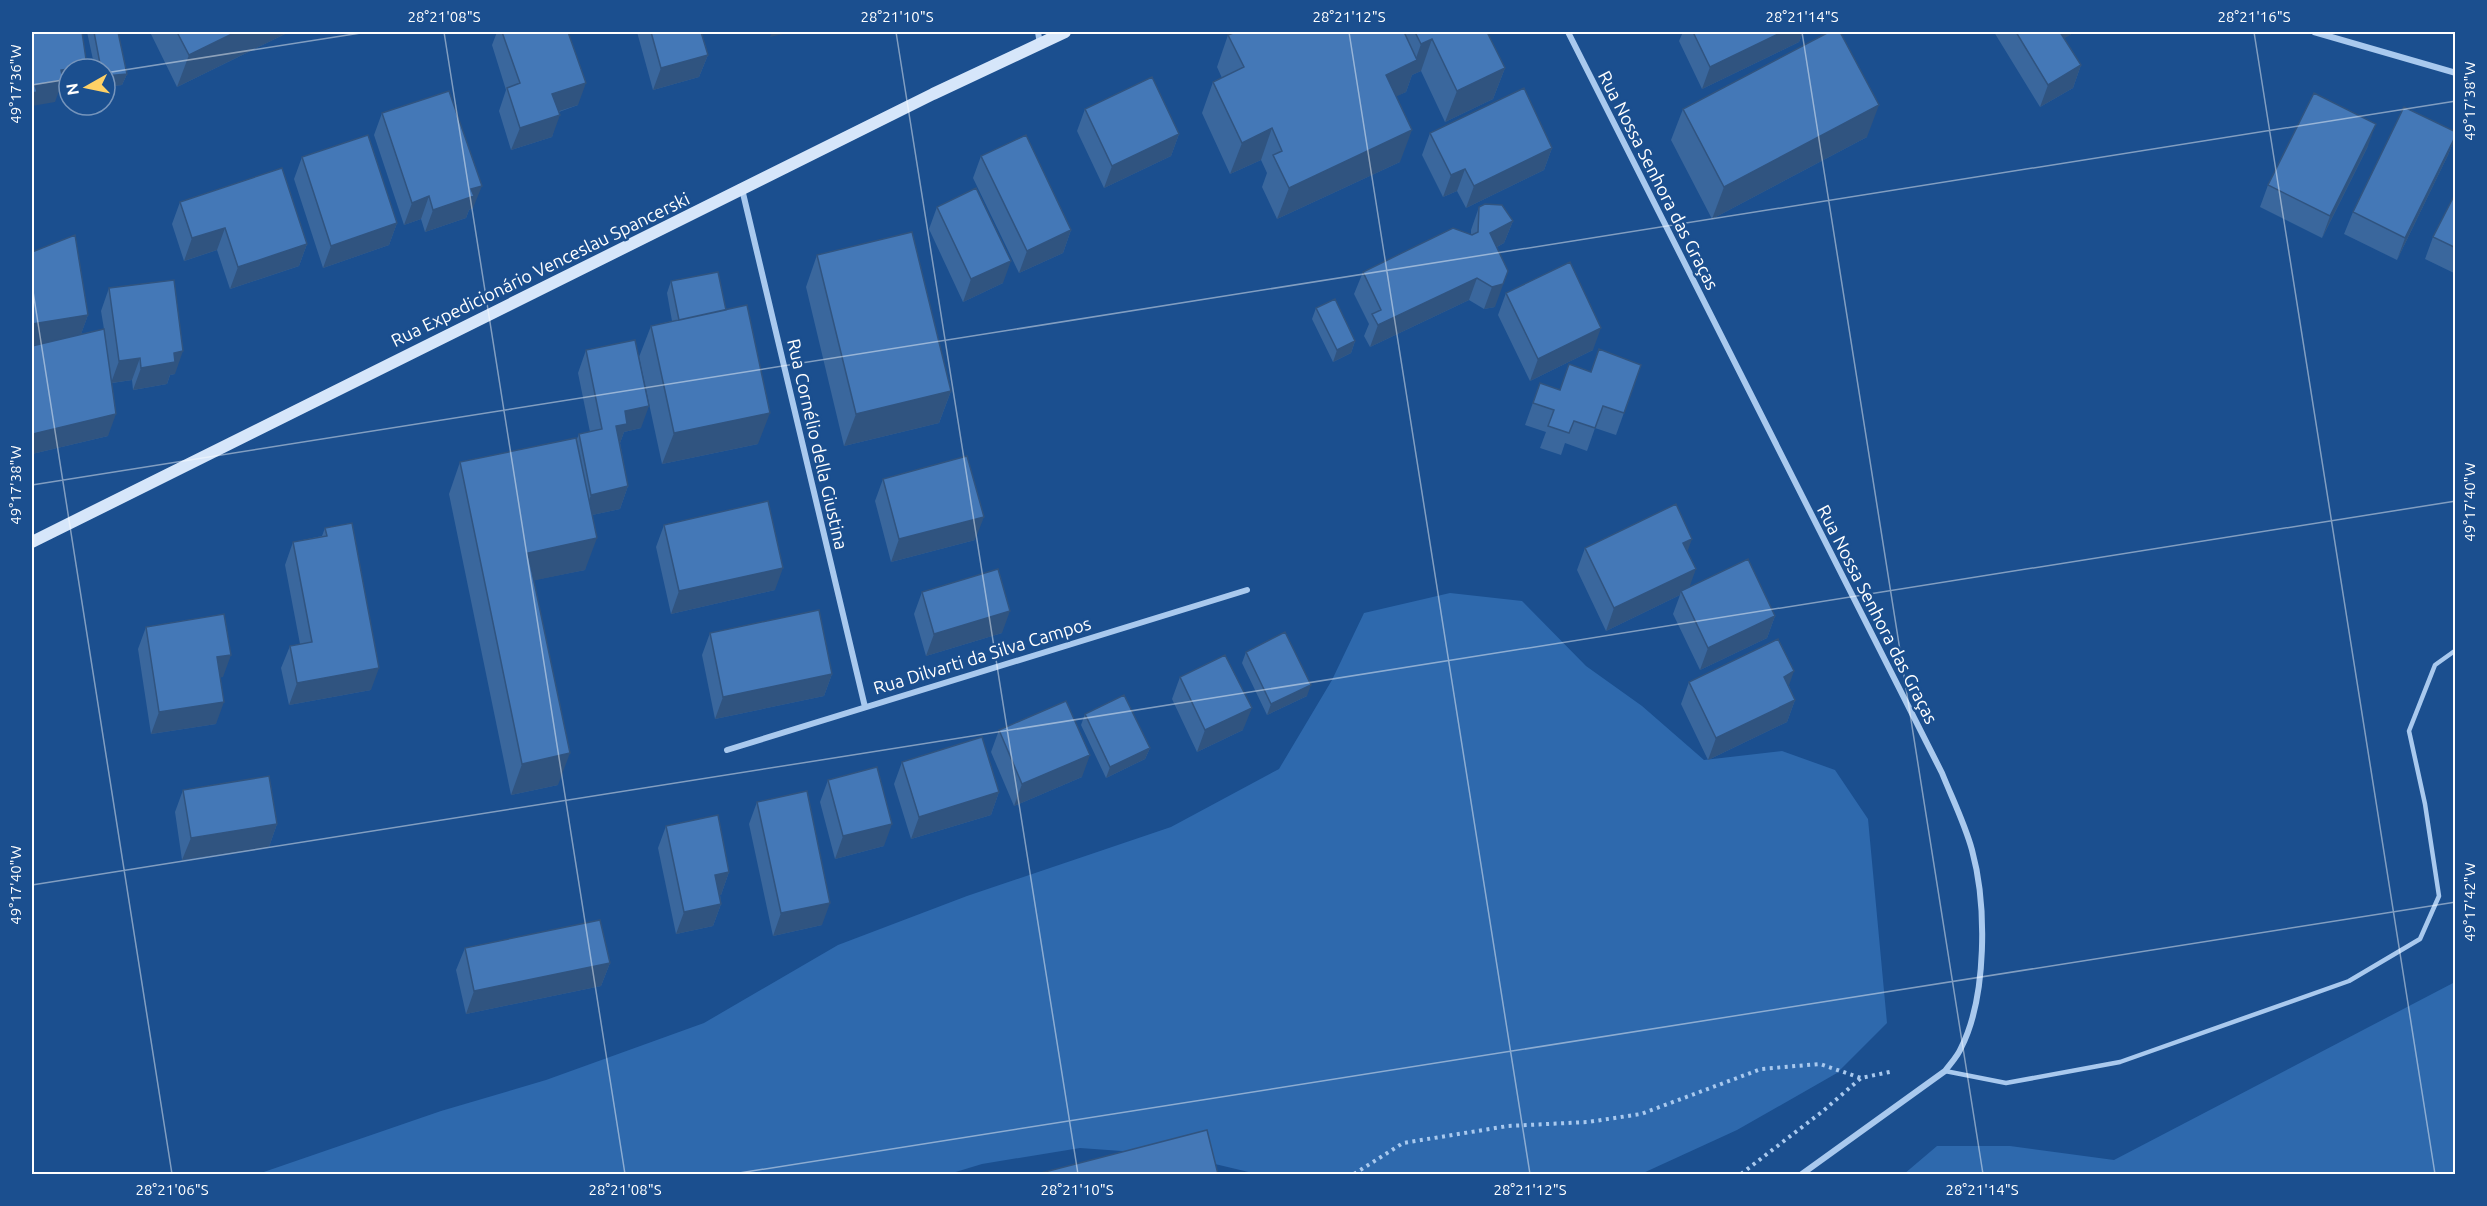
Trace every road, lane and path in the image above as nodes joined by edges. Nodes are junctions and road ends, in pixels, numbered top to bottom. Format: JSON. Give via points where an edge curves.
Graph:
{"nodes":[{"id":1,"x":1065,"y":32,"type":"edge"},
{"id":2,"x":1568,"y":32,"type":"edge"},
{"id":3,"x":2314,"y":32,"type":"edge"},
{"id":4,"x":1039,"y":38,"type":"edge"},
{"id":5,"x":2456,"y":73,"type":"edge"},
{"id":6,"x":742,"y":189,"type":"junction"},
{"id":7,"x":32,"y":542,"type":"edge"},
{"id":8,"x":1247,"y":590,"type":"dead end"},
{"id":9,"x":2456,"y":650,"type":"edge"},
{"id":10,"x":865,"y":707,"type":"junction"},
{"id":11,"x":727,"y":750,"type":"dead end"},
{"id":12,"x":1945,"y":1071,"type":"junction"},
{"id":13,"x":1862,"y":1078,"type":"junction"},
{"id":14,"x":1354,"y":1174,"type":"edge"},
{"id":15,"x":1741,"y":1174,"type":"edge"},
{"id":16,"x":1802,"y":1174,"type":"edge"}],
"edges":[{"from":1,"to":4,"type":"street","name":"Rua Expedicionário Venceslau Spancerski"},
{"from":2,"to":12,"type":"street","name":"Rua Nossa Senhora das Graças","via":[[1937,763],[1972,849],[1983,907],[1980,973],[1972,1019],[1961,1049]]},
{"from":3,"to":5,"type":"street"},
{"from":4,"to":6,"type":"street","name":"Rua Expedicionário Venceslau Spancerski"},
{"from":6,"to":7,"type":"street","name":"Rua Expedicionário Venceslau Spancerski"},
{"from":6,"to":10,"type":"street","name":"Rua Cornélio della Giustina"},
{"from":8,"to":10,"type":"street","name":"Rua Dilvarti da Silva Campos"},
{"from":9,"to":12,"type":"lane","via":[[2435,665],[2409,731],[2439,897],[2420,939],[2349,981],[2120,1062],[2006,1083]]},
{"from":10,"to":11,"type":"street","name":"Rua Dilvarti da Silva Campos"},
{"from":12,"to":13,"type":"path","via":[[1906,1068]]},
{"from":12,"to":16,"type":"street","name":"Rua Nossa Senhora das Graças"},
{"from":13,"to":14,"type":"path","via":[[1820,1064],[1761,1070],[1641,1114],[1588,1122],[1508,1126],[1403,1143]]},
{"from":13,"to":15,"type":"path"}]}
